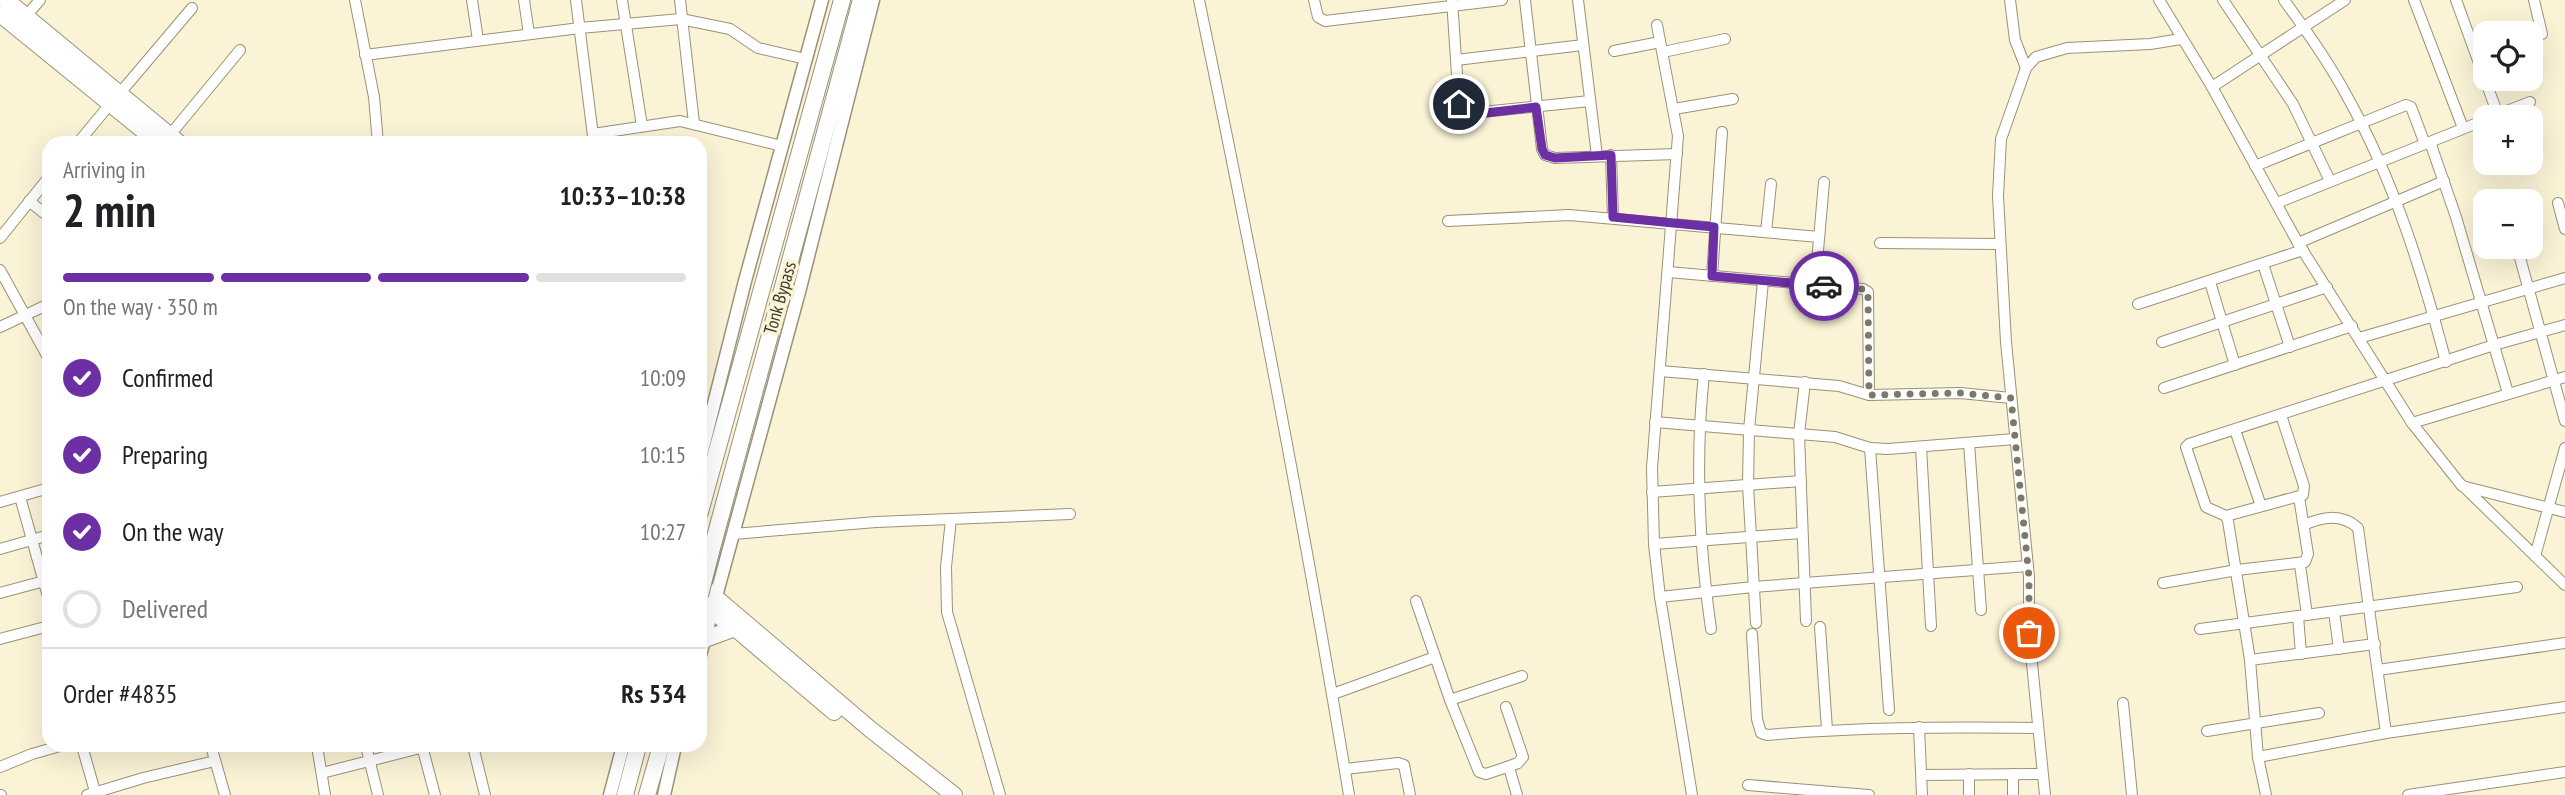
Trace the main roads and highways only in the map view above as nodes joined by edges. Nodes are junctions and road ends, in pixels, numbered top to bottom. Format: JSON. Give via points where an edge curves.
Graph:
{"nodes":[{"id":1,"x":6,"y":0,"type":"edge"},
{"id":2,"x":842,"y":0,"type":"edge"},
{"id":3,"x":861,"y":0,"type":"edge"},
{"id":4,"x":0,"y":14,"type":"edge"},
{"id":5,"x":116,"y":98,"type":"junction"},
{"id":6,"x":164,"y":136,"type":"edge"},
{"id":7,"x":707,"y":487,"type":"edge"},
{"id":8,"x":707,"y":601,"type":"edge"},
{"id":9,"x":735,"y":628,"type":"junction"},
{"id":10,"x":707,"y":644,"type":"edge"},
{"id":11,"x":636,"y":752,"type":"edge"},
{"id":12,"x":659,"y":752,"type":"edge"},
{"id":13,"x":625,"y":795,"type":"edge"},
{"id":14,"x":648,"y":795,"type":"edge"},
{"id":15,"x":949,"y":795,"type":"edge"}],
"edges":[{"from":1,"to":5,"type":"main road"},
{"from":2,"to":7,"type":"main road"},
{"from":3,"to":8,"type":"main road","name":"Tonk Bypass","bridge":true,"via":[[712,548]]},
{"from":4,"to":5,"type":"main road"},
{"from":5,"to":6,"type":"main road"},
{"from":8,"to":9,"type":"main road"},
{"from":8,"to":15,"type":"main road"},
{"from":9,"to":10,"type":"main road"},
{"from":9,"to":15,"type":"main road","via":[[870,742]]},
{"from":11,"to":13,"type":"main road"},
{"from":12,"to":14,"type":"main road"}]}
